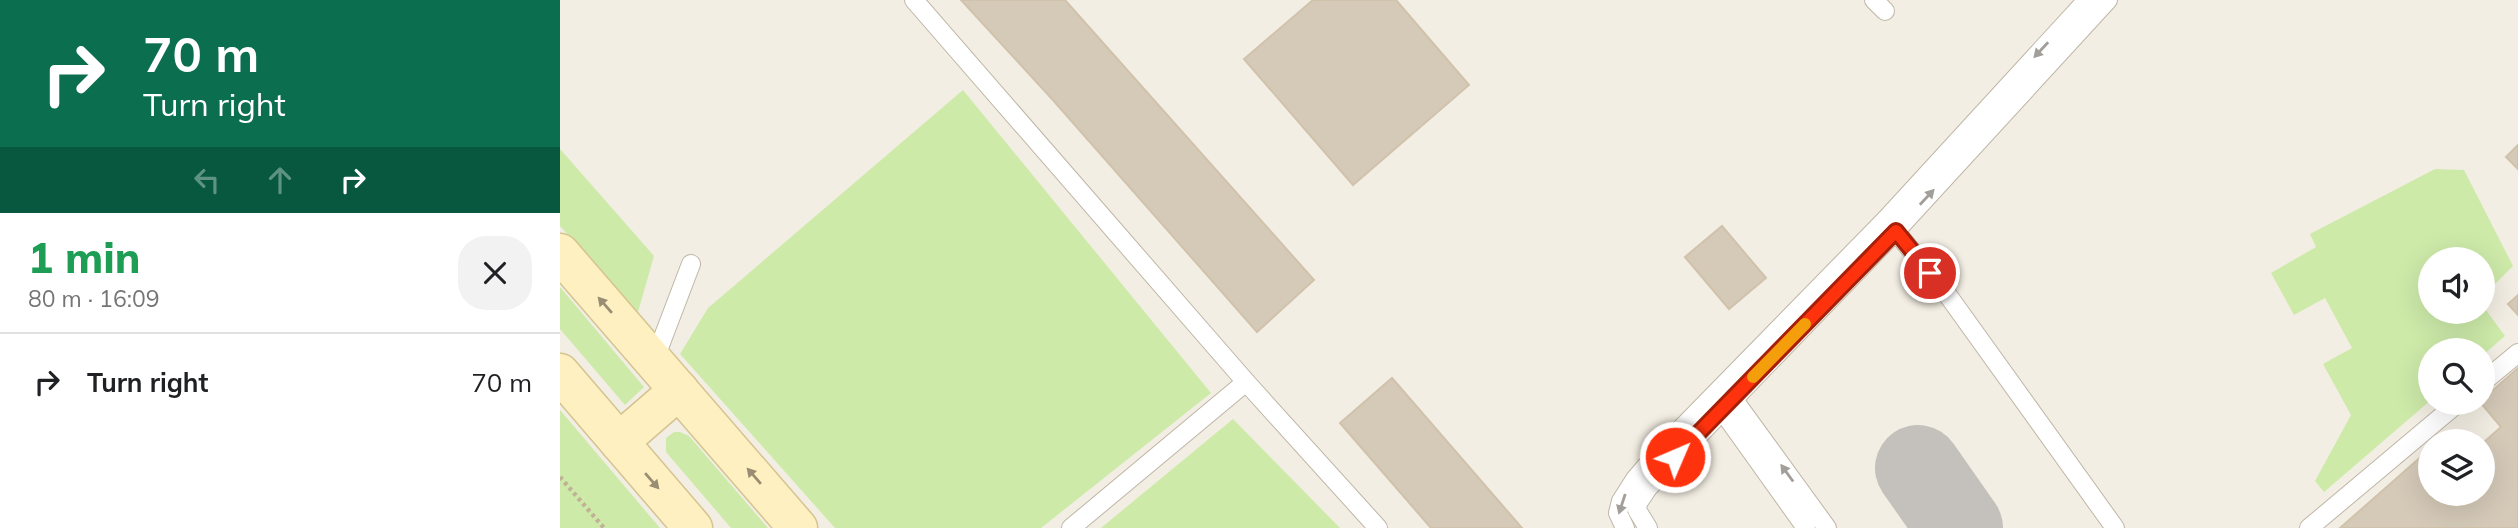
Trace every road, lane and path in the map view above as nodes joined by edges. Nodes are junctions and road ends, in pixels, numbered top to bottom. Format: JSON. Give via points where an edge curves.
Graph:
{"nodes":[{"id":1,"x":914,"y":0,"type":"edge"},
{"id":2,"x":2087,"y":0,"type":"edge"},
{"id":3,"x":2108,"y":0,"type":"edge"},
{"id":4,"x":1891,"y":225,"type":"junction"},
{"id":5,"x":560,"y":253,"type":"edge"},
{"id":6,"x":691,"y":264,"type":"dead end"},
{"id":7,"x":2518,"y":353,"type":"edge"},
{"id":8,"x":654,"y":361,"type":"junction"},
{"id":9,"x":2495,"y":372,"type":"edge"},
{"id":10,"x":560,"y":373,"type":"edge"},
{"id":11,"x":1246,"y":382,"type":"junction"},
{"id":12,"x":679,"y":390,"type":"junction"},
{"id":13,"x":1722,"y":397,"type":"junction"},
{"id":14,"x":2444,"y":415,"type":"edge"},
{"id":15,"x":619,"y":442,"type":"junction"},
{"id":16,"x":560,"y":477,"type":"edge"},
{"id":17,"x":604,"y":528,"type":"edge"},
{"id":18,"x":692,"y":528,"type":"edge"},
{"id":19,"x":798,"y":528,"type":"edge"},
{"id":20,"x":1071,"y":528,"type":"edge"},
{"id":21,"x":1378,"y":528,"type":"edge"},
{"id":22,"x":1625,"y":528,"type":"edge"},
{"id":23,"x":1648,"y":528,"type":"edge"},
{"id":24,"x":1806,"y":528,"type":"edge"},
{"id":25,"x":1827,"y":528,"type":"edge"},
{"id":26,"x":2115,"y":528,"type":"edge"},
{"id":27,"x":2309,"y":528,"type":"edge"}],
"edges":[{"from":1,"to":11,"type":"lane"},
{"from":2,"to":4,"type":"lane","one_way":true},
{"from":4,"to":3,"type":"lane","one_way":true},
{"from":4,"to":13,"type":"lane"},
{"from":4,"to":26,"type":"lane","via":[[1948,294]]},
{"from":8,"to":5,"type":"main road","one_way":true},
{"from":6,"to":8,"type":"lane"},
{"from":7,"to":9,"type":"lane"},
{"from":8,"to":12,"type":"main road"},
{"from":10,"to":15,"type":"main road"},
{"from":11,"to":20,"type":"lane"},
{"from":11,"to":21,"type":"lane"},
{"from":12,"to":15,"type":"main road"},
{"from":19,"to":12,"type":"main road","one_way":true},
{"from":13,"to":22,"type":"lane","one_way":true,"via":[[1659,451],[1635,480],[1619,506]]},
{"from":13,"to":23,"type":"lane","via":[[1638,503],[1639,516]]},
{"from":13,"to":24,"type":"lane"},
{"from":25,"to":13,"type":"lane","one_way":true},
{"from":14,"to":27,"type":"lane"},
{"from":15,"to":18,"type":"main road","one_way":true},
{"from":16,"to":17,"type":"path"}]}
